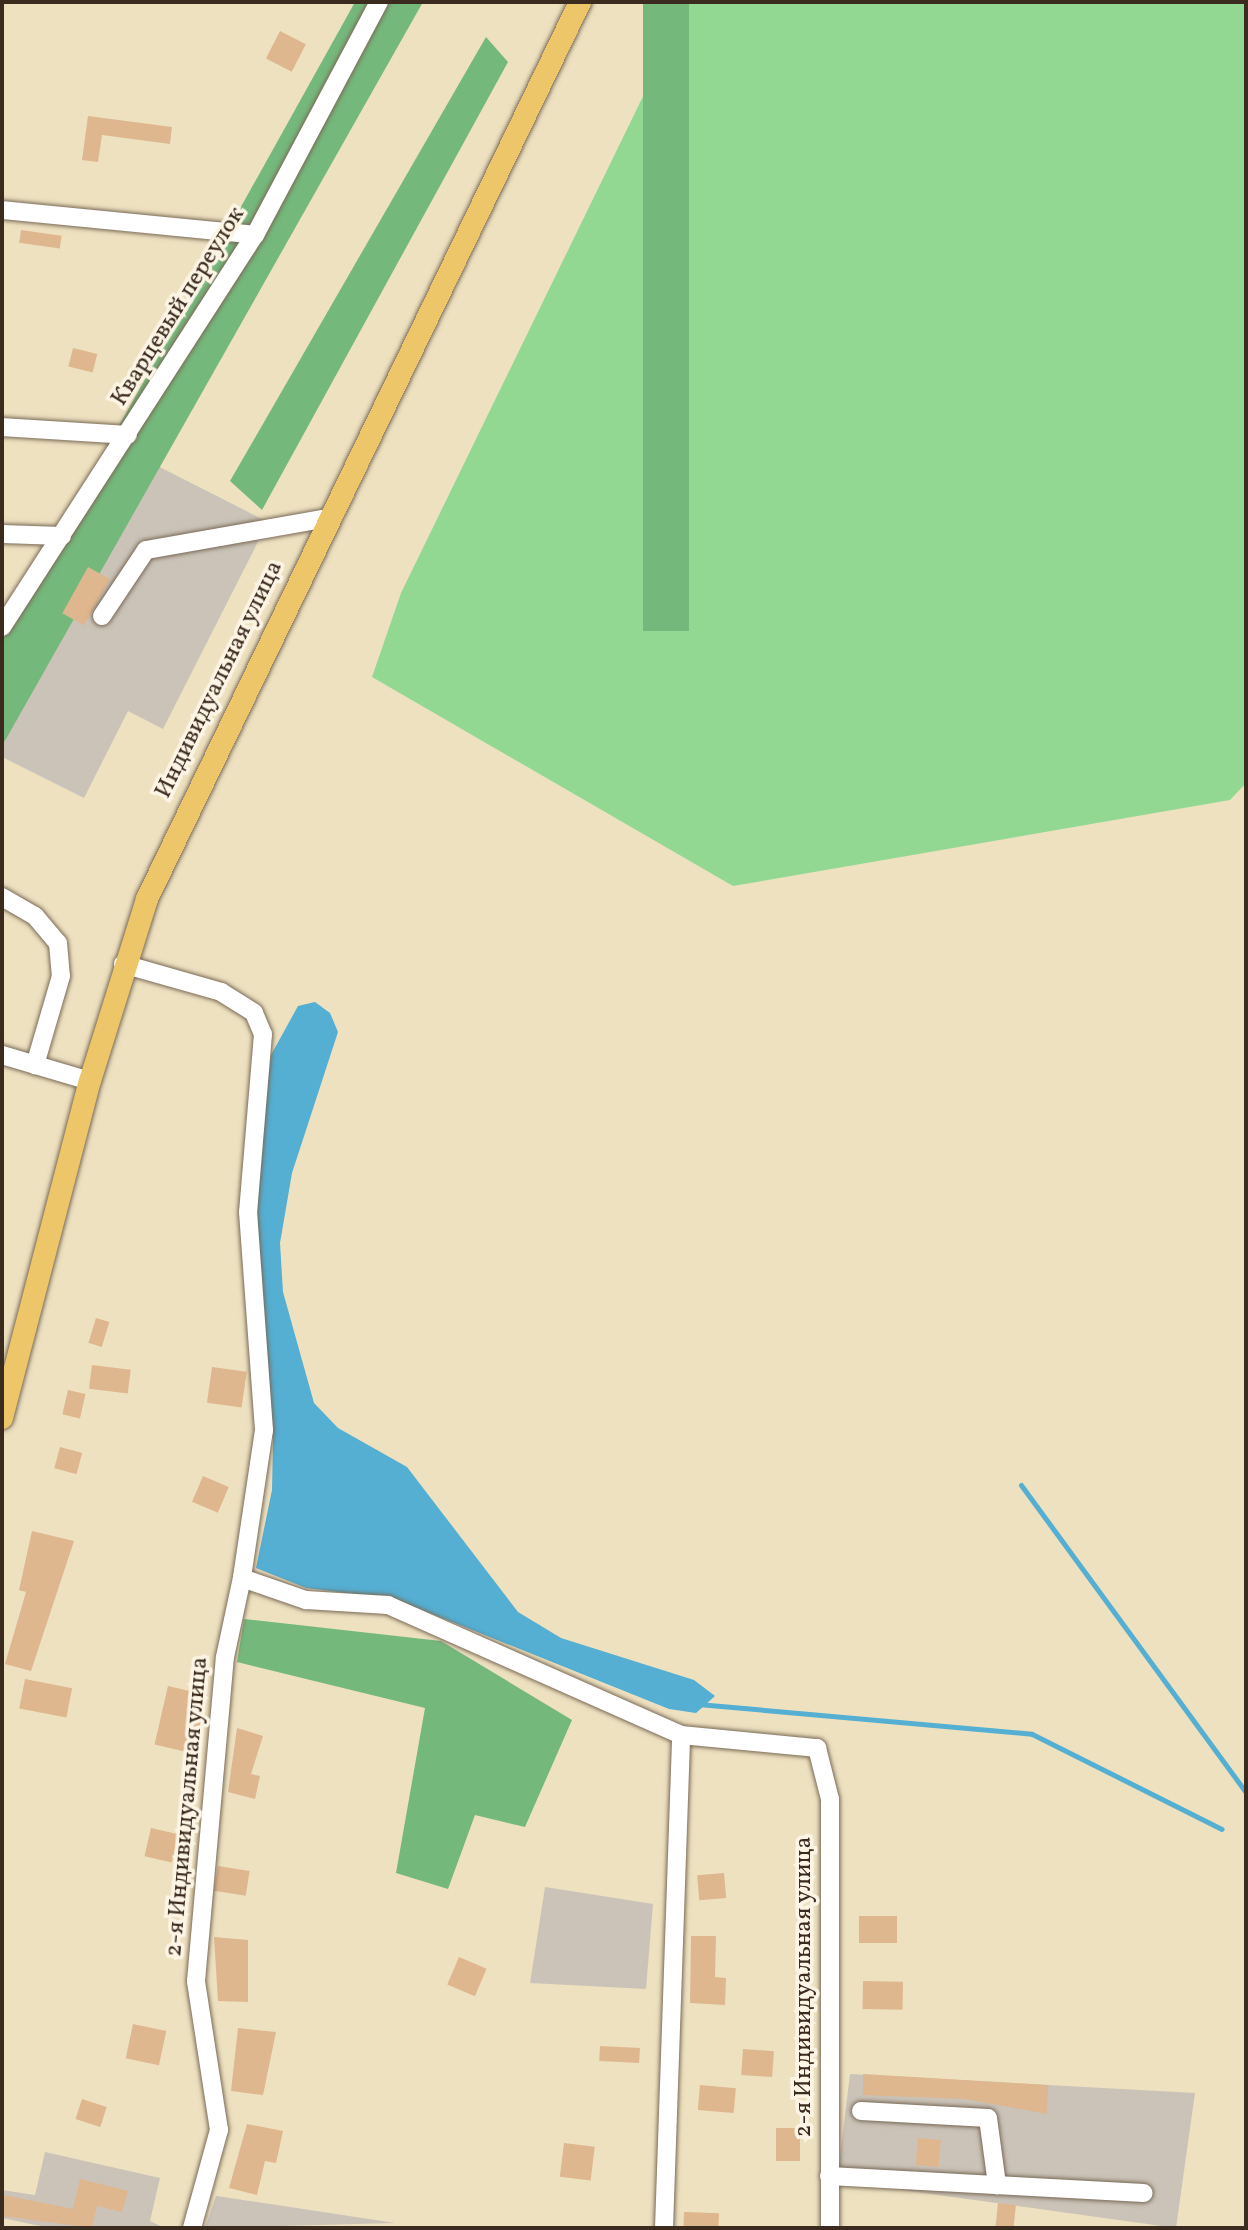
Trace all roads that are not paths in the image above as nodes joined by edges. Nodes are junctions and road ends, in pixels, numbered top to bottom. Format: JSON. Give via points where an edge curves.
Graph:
{"nodes":[{"id":1,"x":379,"y":2,"type":"edge"},
{"id":2,"x":580,"y":2,"type":"edge"},
{"id":3,"x":2,"y":210,"type":"edge"},
{"id":4,"x":255,"y":235,"type":"junction"},
{"id":5,"x":2,"y":427,"type":"edge"},
{"id":6,"x":128,"y":435,"type":"junction"},
{"id":7,"x":328,"y":518,"type":"junction"},
{"id":8,"x":2,"y":534,"type":"edge"},
{"id":9,"x":62,"y":536,"type":"junction"},
{"id":10,"x":102,"y":616,"type":"dead end"},
{"id":11,"x":2,"y":627,"type":"edge"},
{"id":12,"x":2,"y":897,"type":"edge"},
{"id":13,"x":123,"y":964,"type":"junction"},
{"id":14,"x":2,"y":1055,"type":"edge"},
{"id":15,"x":35,"y":1065,"type":"junction"},
{"id":16,"x":90,"y":1081,"type":"junction"},
{"id":17,"x":7,"y":1375,"type":"edge"},
{"id":18,"x":2,"y":1418,"type":"edge"},
{"id":19,"x":242,"y":1578,"type":"junction"},
{"id":20,"x":681,"y":1735,"type":"junction"},
{"id":21,"x":861,"y":2111,"type":"dead end"},
{"id":22,"x":829,"y":2176,"type":"junction"},
{"id":23,"x":997,"y":2185,"type":"junction"},
{"id":24,"x":1144,"y":2193,"type":"dead end"},
{"id":25,"x":192,"y":2228,"type":"edge"},
{"id":26,"x":664,"y":2228,"type":"edge"},
{"id":27,"x":830,"y":2228,"type":"edge"}],
"edges":[{"from":1,"to":4,"type":"street","name":"Кварцевый переулок"},
{"from":2,"to":7,"type":"main road","name":"Индивидуальная улица"},
{"from":3,"to":4,"type":"street"},
{"from":4,"to":6,"type":"street","name":"Кварцевый переулок"},
{"from":5,"to":6,"type":"street"},
{"from":6,"to":9,"type":"street","name":"Кварцевый переулок"},
{"from":7,"to":10,"type":"street","via":[[146,550]]},
{"from":7,"to":13,"type":"main road","name":"Индивидуальная улица","via":[[187,808]]},
{"from":8,"to":9,"type":"street"},
{"from":9,"to":11,"type":"street","name":"Кварцевый переулок"},
{"from":12,"to":15,"type":"street","via":[[35,916],[58,943],[61,976]]},
{"from":13,"to":16,"type":"main road","name":"Индивидуальная улица"},
{"from":13,"to":19,"type":"street","name":"2-я Индивидуальная улица","via":[[221,992],[254,1013],[263,1034],[248,1212],[264,1430]]},
{"from":14,"to":15,"type":"street"},
{"from":15,"to":16,"type":"street"},
{"from":16,"to":17,"type":"main road","name":"Индивидуальная улица"},
{"from":17,"to":18,"type":"main road","name":"Индивидуальная улица"},
{"from":19,"to":20,"type":"street","via":[[306,1600],[388,1605]]},
{"from":19,"to":25,"type":"street","name":"2-я Индивидуальная улица","via":[[225,1657],[196,1981],[219,2130]]},
{"from":20,"to":22,"type":"street","name":"2-я Индивидуальная улица","via":[[817,1748],[830,1799]]},
{"from":20,"to":26,"type":"street"},
{"from":21,"to":23,"type":"street","via":[[988,2118]]},
{"from":22,"to":23,"type":"street"},
{"from":22,"to":27,"type":"street","name":"2-я Индивидуальная улица"},
{"from":23,"to":24,"type":"street"}]}
